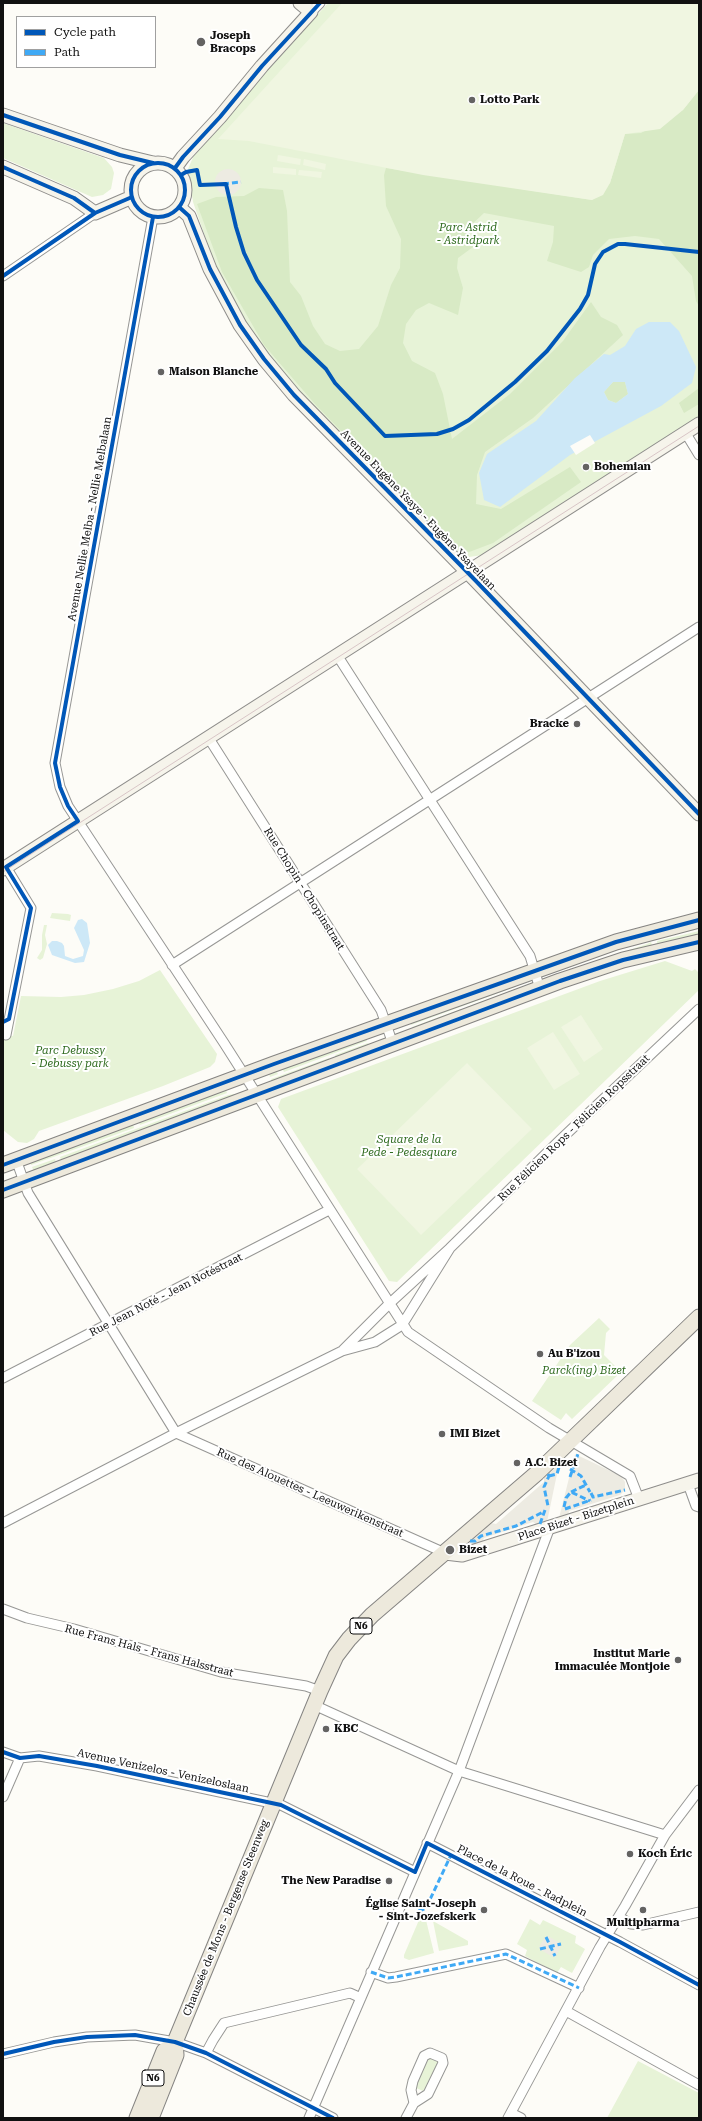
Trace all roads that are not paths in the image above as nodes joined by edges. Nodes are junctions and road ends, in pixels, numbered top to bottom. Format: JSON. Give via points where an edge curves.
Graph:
{"nodes":[{"id":1,"x":300,"y":3,"type":"edge"},
{"id":2,"x":315,"y":8,"type":"edge"},
{"id":3,"x":3,"y":115,"type":"edge"},
{"id":4,"x":153,"y":163,"type":"junction"},
{"id":5,"x":3,"y":167,"type":"edge"},
{"id":6,"x":175,"y":168,"type":"junction"},
{"id":7,"x":132,"y":197,"type":"junction"},
{"id":8,"x":179,"y":207,"type":"junction"},
{"id":9,"x":95,"y":213,"type":"junction"},
{"id":10,"x":153,"y":217,"type":"junction"},
{"id":11,"x":3,"y":276,"type":"edge"},
{"id":12,"x":699,"y":424,"type":"edge"},
{"id":13,"x":685,"y":432,"type":"junction"},
{"id":14,"x":699,"y":455,"type":"edge"},
{"id":15,"x":466,"y":572,"type":"junction"},
{"id":16,"x":699,"y":627,"type":"edge"},
{"id":17,"x":337,"y":655,"type":"junction"},
{"id":18,"x":588,"y":699,"type":"junction"},
{"id":19,"x":208,"y":737,"type":"junction"},
{"id":20,"x":431,"y":800,"type":"junction"},
{"id":21,"x":699,"y":814,"type":"edge"},
{"id":22,"x":78,"y":821,"type":"junction"},
{"id":23,"x":5,"y":868,"type":"edge"},
{"id":24,"x":301,"y":883,"type":"junction"},
{"id":25,"x":699,"y":920,"type":"edge"},
{"id":26,"x":699,"y":942,"type":"edge"},
{"id":27,"x":172,"y":965,"type":"junction"},
{"id":28,"x":534,"y":971,"type":"junction"},
{"id":29,"x":540,"y":989,"type":"junction"},
{"id":30,"x":699,"y":1009,"type":"edge"},
{"id":31,"x":386,"y":1024,"type":"junction"},
{"id":32,"x":6,"y":1035,"type":"dead end"},
{"id":33,"x":393,"y":1044,"type":"junction"},
{"id":34,"x":244,"y":1076,"type":"junction"},
{"id":35,"x":256,"y":1096,"type":"junction"},
{"id":36,"x":7,"y":1163,"type":"edge"},
{"id":37,"x":23,"y":1183,"type":"junction"},
{"id":38,"x":3,"y":1190,"type":"edge"},
{"id":39,"x":329,"y":1210,"type":"junction"},
{"id":40,"x":450,"y":1248,"type":"junction"},
{"id":41,"x":389,"y":1304,"type":"junction"},
{"id":42,"x":699,"y":1316,"type":"edge"},
{"id":43,"x":109,"y":1324,"type":"junction"},
{"id":44,"x":402,"y":1324,"type":"junction"},
{"id":45,"x":342,"y":1351,"type":"junction"},
{"id":46,"x":3,"y":1378,"type":"edge"},
{"id":47,"x":176,"y":1433,"type":"junction"},
{"id":48,"x":570,"y":1442,"type":"junction"},
{"id":49,"x":694,"y":1482,"type":"edge"},
{"id":50,"x":640,"y":1499,"type":"junction"},
{"id":51,"x":699,"y":1507,"type":"edge"},
{"id":52,"x":3,"y":1523,"type":"edge"},
{"id":53,"x":550,"y":1527,"type":"junction"},
{"id":54,"x":445,"y":1553,"type":"junction"},
{"id":55,"x":3,"y":1609,"type":"edge"},
{"id":56,"x":320,"y":1691,"type":"junction"},
{"id":57,"x":314,"y":1706,"type":"junction"},
{"id":58,"x":3,"y":1752,"type":"edge"},
{"id":59,"x":20,"y":1758,"type":"junction"},
{"id":60,"x":459,"y":1771,"type":"junction"},
{"id":61,"x":699,"y":1790,"type":"edge"},
{"id":62,"x":3,"y":1797,"type":"edge"},
{"id":63,"x":274,"y":1804,"type":"junction"},
{"id":64,"x":664,"y":1835,"type":"junction"},
{"id":65,"x":428,"y":1843,"type":"junction"},
{"id":66,"x":415,"y":1872,"type":"junction"},
{"id":67,"x":699,"y":1912,"type":"edge"},
{"id":68,"x":619,"y":1917,"type":"junction"},
{"id":69,"x":607,"y":1935,"type":"junction"},
{"id":70,"x":371,"y":1972,"type":"junction"},
{"id":71,"x":699,"y":1985,"type":"edge"},
{"id":72,"x":579,"y":1988,"type":"junction"},
{"id":73,"x":360,"y":1998,"type":"junction"},
{"id":74,"x":566,"y":2010,"type":"junction"},
{"id":75,"x":175,"y":2042,"type":"junction"},
{"id":76,"x":206,"y":2053,"type":"junction"},
{"id":77,"x":3,"y":2054,"type":"edge"},
{"id":78,"x":699,"y":2085,"type":"edge"},
{"id":79,"x":414,"y":2102,"type":"junction"},
{"id":80,"x":313,"y":2108,"type":"junction"},
{"id":81,"x":509,"y":2115,"type":"edge"},
{"id":82,"x":137,"y":2118,"type":"edge"},
{"id":83,"x":151,"y":2118,"type":"edge"},
{"id":84,"x":309,"y":2118,"type":"edge"},
{"id":85,"x":333,"y":2118,"type":"edge"},
{"id":86,"x":406,"y":2118,"type":"edge"},
{"id":87,"x":521,"y":2118,"type":"edge"}],
"edges":[{"from":1,"to":2,"type":"street"},
{"from":2,"to":6,"type":"street"},
{"from":3,"to":4,"type":"street","via":[[120,155]]},
{"from":4,"to":6,"type":"street","via":[[168,164]]},
{"from":4,"to":7,"type":"street","via":[[135,176],[131,186]]},
{"from":5,"to":9,"type":"street","via":[[74,198]]},
{"from":6,"to":8,"type":"street","via":[[184,182],[184,200]]},
{"from":7,"to":9,"type":"street"},
{"from":7,"to":10,"type":"street","via":[[140,210]]},
{"from":8,"to":10,"type":"street","via":[[163,217]]},
{"from":8,"to":15,"type":"street","name":"Avenue Eugène Ysaye - Eugène Ysayelaan","via":[[189,216],[225,300],[264,359],[294,395]]},
{"from":9,"to":11,"type":"street"},
{"from":10,"to":22,"type":"street","name":"Avenue Nellie Melba - Nellie Melbalaan","via":[[55,763],[60,787]]},
{"from":12,"to":13,"type":"street"},
{"from":13,"to":14,"type":"street"},
{"from":13,"to":15,"type":"street"},
{"from":15,"to":17,"type":"street"},
{"from":15,"to":18,"type":"street","name":"Avenue Eugène Ysaye - Eugène Ysayelaan"},
{"from":16,"to":18,"type":"street"},
{"from":17,"to":19,"type":"street"},
{"from":17,"to":20,"type":"street"},
{"from":18,"to":20,"type":"street"},
{"from":18,"to":21,"type":"street","name":"Avenue Eugène Ysaye - Eugène Ysayelaan"},
{"from":19,"to":22,"type":"street"},
{"from":19,"to":24,"type":"street","name":"Rue Chopin - Chopinstraat"},
{"from":20,"to":24,"type":"street"},
{"from":20,"to":28,"type":"street","via":[[530,956]]},
{"from":22,"to":23,"type":"street"},
{"from":22,"to":27,"type":"street","name":"Avenue Nellie Melba - Nellie Melbalaan"},
{"from":23,"to":32,"type":"street","via":[[31,908]]},
{"from":24,"to":27,"type":"street"},
{"from":24,"to":31,"type":"street","name":"Rue Chopin - Chopinstraat","via":[[380,1010]]},
{"from":25,"to":28,"type":"main road","via":[[616,942]]},
{"from":26,"to":29,"type":"main road","via":[[623,960]]},
{"from":27,"to":34,"type":"street","name":"Avenue Nellie Melba - Nellie Melbalaan"},
{"from":28,"to":29,"type":"street"},
{"from":28,"to":31,"type":"main road"},
{"from":29,"to":33,"type":"main road"},
{"from":30,"to":40,"type":"street","name":"Rue Félicien Rops - Félicien Ropsstraat"},
{"from":31,"to":33,"type":"street","name":"Rue Chopin - Chopinstraat"},
{"from":31,"to":34,"type":"main road"},
{"from":33,"to":35,"type":"main road"},
{"from":34,"to":35,"type":"street","name":"Avenue Nellie Melba - Nellie Melbalaan"},
{"from":34,"to":36,"type":"main road"},
{"from":35,"to":37,"type":"main road"},
{"from":35,"to":39,"type":"street","name":"Avenue Nellie Melba - Nellie Melbalaan"},
{"from":36,"to":37,"type":"street","via":[[18,1165],[23,1175]]},
{"from":37,"to":38,"type":"main road"},
{"from":37,"to":43,"type":"street"},
{"from":39,"to":41,"type":"street","name":"Place Bizet - Bizetplein"},
{"from":39,"to":43,"type":"street","name":"Rue Jean Noté - Jean Notéstraat"},
{"from":40,"to":41,"type":"street","name":"Rue Félicien Rops - Félicien Ropsstraat"},
{"from":40,"to":44,"type":"street","name":"Rue Félicien Rops - Félicien Ropsstraat"},
{"from":41,"to":44,"type":"street","name":"Place Bizet - Bizetplein"},
{"from":41,"to":45,"type":"street","name":"Rue Félicien Rops - Félicien Ropsstraat"},
{"from":42,"to":48,"type":"main road","name":"Chaussée de Mons - Bergense Steenweg","number":"N6"},
{"from":43,"to":46,"type":"street","name":"Rue Jean Noté - Jean Notéstraat"},
{"from":43,"to":47,"type":"street"},
{"from":44,"to":45,"type":"street","via":[[375,1342]]},
{"from":44,"to":48,"type":"street","name":"Place Bizet - Bizetplein","via":[[408,1332]]},
{"from":45,"to":47,"type":"street"},
{"from":47,"to":52,"type":"street"},
{"from":47,"to":54,"type":"street","name":"Rue des Alouettes - Leeuwerikenstraat"},
{"from":48,"to":50,"type":"street","name":"Place Bizet - Bizetplein","via":[[630,1476]]},
{"from":48,"to":54,"type":"main road","name":"Chaussée de Mons - Bergense Steenweg","number":"N6"},
{"from":49,"to":50,"type":"street"},
{"from":49,"to":51,"type":"street","via":[[696,1506]]},
{"from":50,"to":53,"type":"street","name":"Place Bizet - Bizetplein"},
{"from":53,"to":54,"type":"street","name":"Place Bizet - Bizetplein","via":[[462,1555]]},
{"from":53,"to":60,"type":"street"},
{"from":54,"to":56,"type":"main road","name":"Chaussée de Mons - Bergense Steenweg","number":"N6","via":[[349,1638],[336,1656]]},
{"from":55,"to":56,"type":"street","name":"Rue Frans Hals - Frans Halsstraat","via":[[221,1672],[306,1686]]},
{"from":56,"to":57,"type":"main road","name":"Chaussée de Mons - Bergense Steenweg","number":"N6"},
{"from":57,"to":60,"type":"street"},
{"from":57,"to":63,"type":"main road","name":"Chaussée de Mons - Bergense Steenweg","number":"N6"},
{"from":58,"to":59,"type":"street","name":"Avenue Venizelos - Venizeloslaan"},
{"from":59,"to":62,"type":"street"},
{"from":59,"to":63,"type":"street","name":"Avenue Venizelos - Venizeloslaan","via":[[39,1756],[97,1766]]},
{"from":60,"to":64,"type":"street"},
{"from":60,"to":65,"type":"street"},
{"from":61,"to":64,"type":"street"},
{"from":63,"to":66,"type":"street","name":"Avenue Venizelos - Venizeloslaan","via":[[287,1807]]},
{"from":63,"to":75,"type":"main road","name":"Chaussée de Mons - Bergense Steenweg","number":"N6"},
{"from":64,"to":68,"type":"street"},
{"from":65,"to":66,"type":"street"},
{"from":65,"to":69,"type":"street","name":"Place de la Roue - Radplein"},
{"from":66,"to":70,"type":"street"},
{"from":67,"to":68,"type":"street","via":[[642,1925],[631,1924]]},
{"from":68,"to":69,"type":"street"},
{"from":69,"to":71,"type":"street","name":"Place de la Roue - Radplein"},
{"from":69,"to":72,"type":"street"},
{"from":70,"to":72,"type":"street","via":[[396,1978],[506,1954]]},
{"from":70,"to":73,"type":"street"},
{"from":72,"to":74,"type":"street"},
{"from":73,"to":76,"type":"street","via":[[350,1993],[224,2023]]},
{"from":73,"to":80,"type":"street"},
{"from":74,"to":78,"type":"street"},
{"from":74,"to":81,"type":"street"},
{"from":75,"to":76,"type":"street"},
{"from":75,"to":77,"type":"street","via":[[135,2035],[86,2037]]},
{"from":75,"to":82,"type":"main road","name":"Chaussée de Mons - Bergense Steenweg","number":"N6","via":[[164,2052]]},
{"from":75,"to":83,"type":"main road","name":"Chaussée de Mons - Bergense Steenweg","number":"N6","via":[[176,2055]]},
{"from":76,"to":80,"type":"street"},
{"from":79,"to":79,"type":"street","via":[[428,2094],[443,2064],[442,2058],[430,2053],[424,2056],[411,2090]]},
{"from":79,"to":86,"type":"street"},
{"from":80,"to":84,"type":"street"},
{"from":80,"to":85,"type":"street"},
{"from":81,"to":87,"type":"street"}]}
